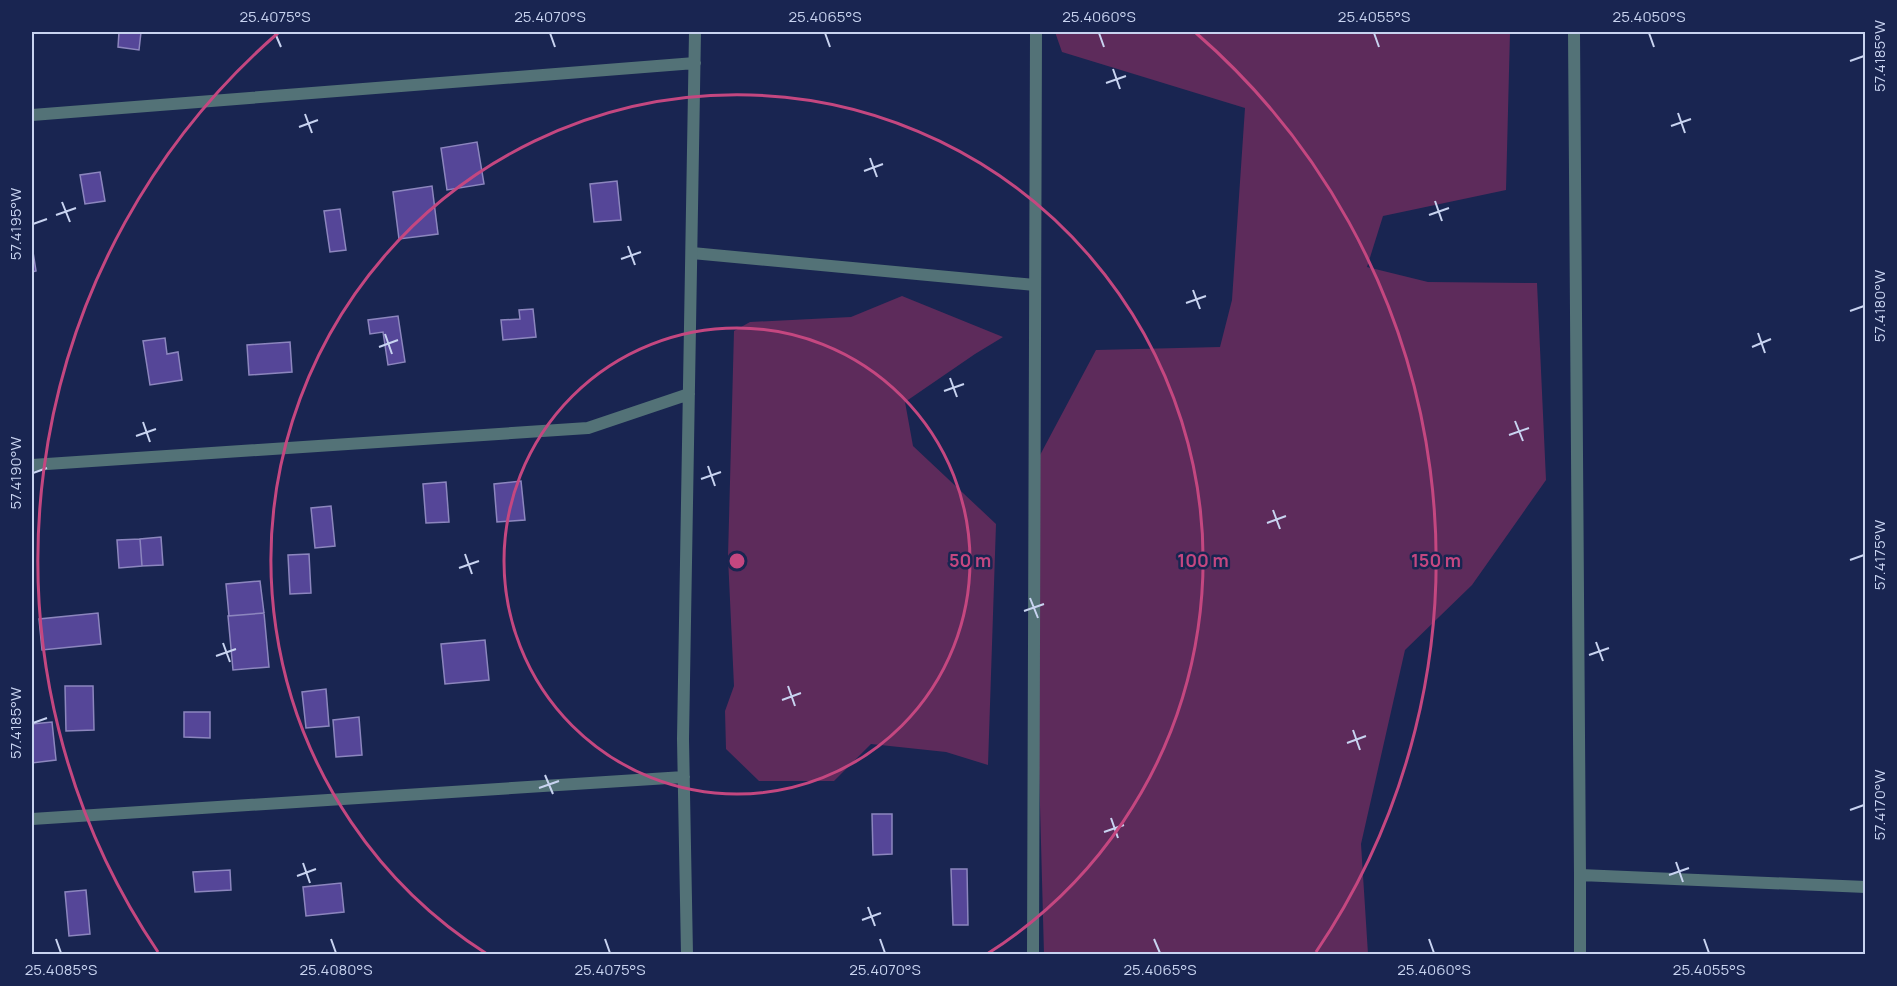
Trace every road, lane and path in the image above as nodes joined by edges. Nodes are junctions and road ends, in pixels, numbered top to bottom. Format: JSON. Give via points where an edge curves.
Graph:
{"nodes":[{"id":1,"x":696,"y":32,"type":"edge"},
{"id":2,"x":1036,"y":32,"type":"edge"},
{"id":3,"x":1574,"y":32,"type":"edge"},
{"id":4,"x":695,"y":63,"type":"junction"},
{"id":5,"x":32,"y":115,"type":"edge"},
{"id":6,"x":692,"y":253,"type":"junction"},
{"id":7,"x":1035,"y":285,"type":"junction"},
{"id":8,"x":689,"y":394,"type":"junction"},
{"id":9,"x":32,"y":465,"type":"edge"},
{"id":10,"x":684,"y":777,"type":"junction"},
{"id":11,"x":32,"y":819,"type":"edge"},
{"id":12,"x":1580,"y":875,"type":"junction"},
{"id":13,"x":1866,"y":887,"type":"edge"},
{"id":14,"x":687,"y":954,"type":"edge"},
{"id":15,"x":1033,"y":954,"type":"edge"},
{"id":16,"x":1580,"y":954,"type":"edge"}],
"edges":[{"from":1,"to":4,"type":"street"},
{"from":2,"to":7,"type":"street"},
{"from":3,"to":12,"type":"street"},
{"from":4,"to":5,"type":"street"},
{"from":4,"to":6,"type":"street"},
{"from":6,"to":7,"type":"street"},
{"from":6,"to":8,"type":"street"},
{"from":7,"to":15,"type":"street"},
{"from":8,"to":9,"type":"street","via":[[588,428]]},
{"from":8,"to":10,"type":"street"},
{"from":10,"to":11,"type":"street"},
{"from":10,"to":14,"type":"street"},
{"from":12,"to":13,"type":"street"},
{"from":12,"to":16,"type":"street"}]}
